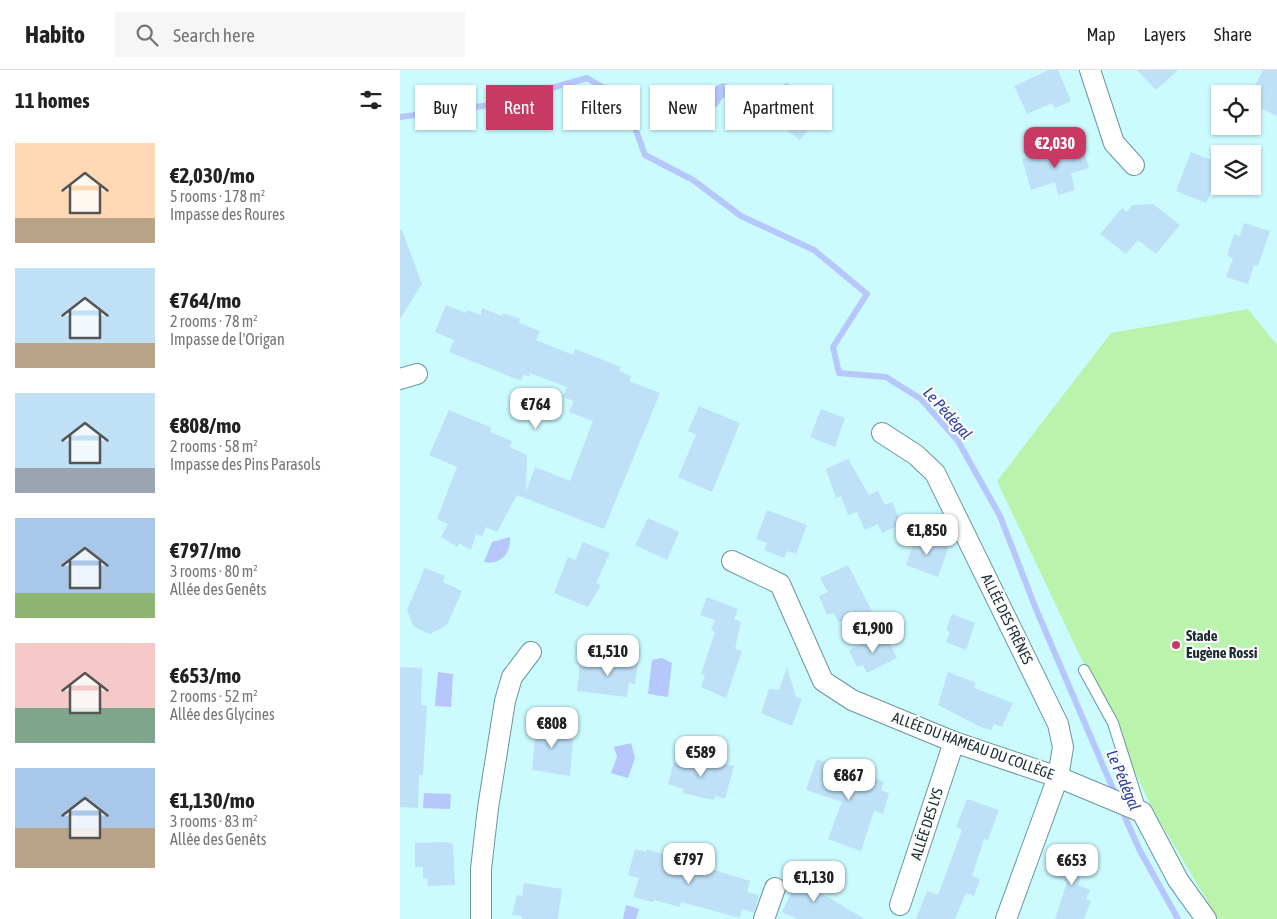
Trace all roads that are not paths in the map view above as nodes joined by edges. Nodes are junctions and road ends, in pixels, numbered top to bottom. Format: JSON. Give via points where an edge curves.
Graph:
{"nodes":[{"id":1,"x":1090,"y":70,"type":"edge"},
{"id":2,"x":1134,"y":165,"type":"dead end"},
{"id":3,"x":882,"y":433,"type":"dead end"},
{"id":4,"x":732,"y":560,"type":"dead end"},
{"id":5,"x":531,"y":652,"type":"dead end"},
{"id":6,"x":1084,"y":670,"type":"dead end"},
{"id":7,"x":954,"y":742,"type":"junction"},
{"id":8,"x":1058,"y":777,"type":"junction"},
{"id":9,"x":1142,"y":812,"type":"junction"},
{"id":10,"x":775,"y":888,"type":"dead end"},
{"id":11,"x":900,"y":905,"type":"dead end"},
{"id":12,"x":481,"y":919,"type":"edge"},
{"id":13,"x":764,"y":919,"type":"edge"},
{"id":14,"x":1006,"y":919,"type":"edge"},
{"id":15,"x":1206,"y":919,"type":"edge"}],
"edges":[{"from":1,"to":2,"type":"street","via":[[1114,143]]},
{"from":3,"to":8,"type":"street","name":"ALLÉE DES FRÊNES","via":[[916,455],[935,473],[1058,724],[1063,747]]},
{"from":4,"to":7,"type":"street","name":"ALLÉE DU HAMEAU DU COLLÈGE","via":[[780,584],[823,680],[852,700]]},
{"from":5,"to":12,"type":"street","via":[[512,677],[505,701],[481,869]]},
{"from":6,"to":9,"type":"lane","via":[[1113,724]]},
{"from":7,"to":8,"type":"street","name":"ALLÉE DU HAMEAU DU COLLÈGE"},
{"from":7,"to":11,"type":"street","name":"ALLÉE DES LYS"},
{"from":8,"to":9,"type":"street","name":"ALLÉE DU HAMEAU DU COLLÈGE"},
{"from":8,"to":14,"type":"street","name":"ALLÉE DES FRÊNES"},
{"from":9,"to":15,"type":"street","via":[[1178,880]]},
{"from":10,"to":13,"type":"street"}]}
